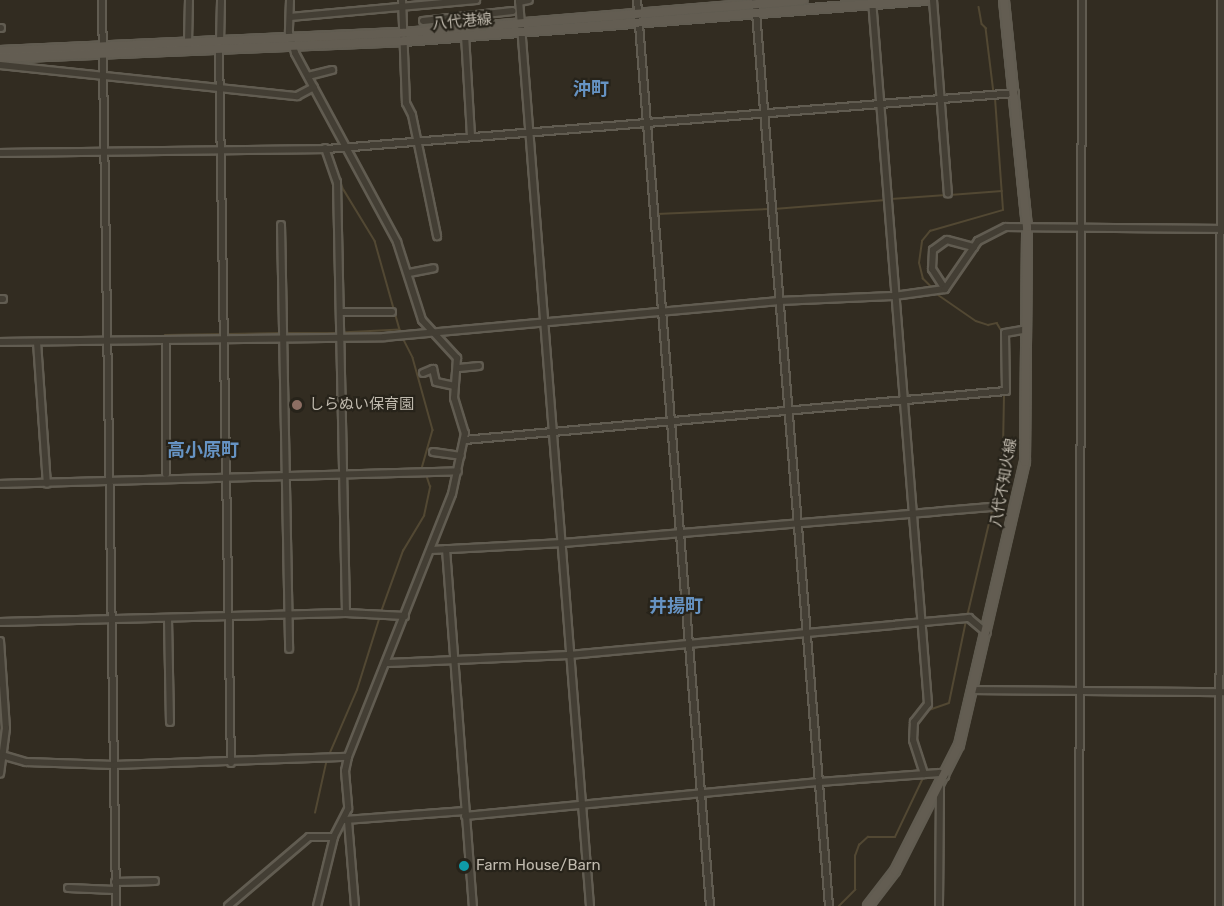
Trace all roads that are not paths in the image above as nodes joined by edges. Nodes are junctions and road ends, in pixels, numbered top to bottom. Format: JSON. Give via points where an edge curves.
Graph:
{"nodes":[{"id":1,"x":102,"y":0,"type":"edge"},
{"id":2,"x":189,"y":0,"type":"edge"},
{"id":3,"x":221,"y":0,"type":"edge"},
{"id":4,"x":290,"y":0,"type":"edge"},
{"id":5,"x":477,"y":0,"type":"edge"},
{"id":6,"x":529,"y":0,"type":"edge"},
{"id":7,"x":638,"y":0,"type":"edge"},
{"id":8,"x":803,"y":0,"type":"edge"},
{"id":9,"x":925,"y":0,"type":"edge"},
{"id":10,"x":933,"y":0,"type":"edge"},
{"id":11,"x":1004,"y":0,"type":"edge"},
{"id":12,"x":1082,"y":0,"type":"edge"},
{"id":13,"x":1221,"y":0,"type":"edge"},
{"id":14,"x":519,"y":1,"type":"edge"},
{"id":15,"x":872,"y":2,"type":"edge"},
{"id":16,"x":402,"y":3,"type":"edge"},
{"id":17,"x":431,"y":4,"type":"junction"},
{"id":18,"x":756,"y":5,"type":"edge"},
{"id":19,"x":512,"y":11,"type":"dead end"},
{"id":20,"x":480,"y":14,"type":"junction"},
{"id":21,"x":290,"y":17,"type":"junction"},
{"id":22,"x":639,"y":18,"type":"junction"},
{"id":23,"x":432,"y":20,"type":"junction"},
{"id":24,"x":423,"y":21,"type":"dead end"},
{"id":25,"x":521,"y":27,"type":"junction"},
{"id":26,"x":465,"y":35,"type":"junction"},
{"id":27,"x":404,"y":37,"type":"junction"},
{"id":28,"x":188,"y":43,"type":"junction"},
{"id":29,"x":291,"y":43,"type":"junction"},
{"id":30,"x":220,"y":46,"type":"junction"},
{"id":31,"x":100,"y":49,"type":"junction"},
{"id":32,"x":0,"y":51,"type":"edge"},
{"id":33,"x":0,"y":58,"type":"edge"},
{"id":34,"x":0,"y":65,"type":"edge"},
{"id":35,"x":332,"y":70,"type":"dead end"},
{"id":36,"x":101,"y":76,"type":"junction"},
{"id":37,"x":308,"y":76,"type":"junction"},
{"id":38,"x":314,"y":87,"type":"junction"},
{"id":39,"x":220,"y":88,"type":"junction"},
{"id":40,"x":1015,"y":93,"type":"junction"},
{"id":41,"x":941,"y":98,"type":"junction"},
{"id":42,"x":881,"y":103,"type":"junction"},
{"id":43,"x":765,"y":112,"type":"junction"},
{"id":44,"x":648,"y":123,"type":"junction"},
{"id":45,"x":530,"y":132,"type":"junction"},
{"id":46,"x":471,"y":136,"type":"junction"},
{"id":47,"x":415,"y":141,"type":"junction"},
{"id":48,"x":346,"y":147,"type":"junction"},
{"id":49,"x":325,"y":148,"type":"junction"},
{"id":50,"x":222,"y":151,"type":"junction"},
{"id":51,"x":0,"y":153,"type":"edge"},
{"id":52,"x":102,"y":154,"type":"junction"},
{"id":53,"x":948,"y":193,"type":"dead end"},
{"id":54,"x":281,"y":225,"type":"dead end"},
{"id":55,"x":1027,"y":227,"type":"junction"},
{"id":56,"x":1083,"y":228,"type":"junction"},
{"id":57,"x":1221,"y":229,"type":"edge"},
{"id":58,"x":437,"y":236,"type":"dead end"},
{"id":59,"x":974,"y":247,"type":"junction"},
{"id":60,"x":429,"y":267,"type":"dead end"},
{"id":61,"x":409,"y":273,"type":"junction"},
{"id":62,"x":941,"y":289,"type":"junction"},
{"id":63,"x":894,"y":296,"type":"junction"},
{"id":64,"x":779,"y":302,"type":"junction"},
{"id":65,"x":342,"y":312,"type":"junction"},
{"id":66,"x":392,"y":312,"type":"dead end"},
{"id":67,"x":663,"y":312,"type":"junction"},
{"id":68,"x":545,"y":321,"type":"junction"},
{"id":69,"x":1027,"y":329,"type":"junction"},
{"id":70,"x":430,"y":333,"type":"junction"},
{"id":71,"x":342,"y":334,"type":"junction"},
{"id":72,"x":283,"y":335,"type":"junction"},
{"id":73,"x":224,"y":336,"type":"junction"},
{"id":74,"x":166,"y":341,"type":"junction"},
{"id":75,"x":0,"y":342,"type":"edge"},
{"id":76,"x":37,"y":342,"type":"junction"},
{"id":77,"x":107,"y":342,"type":"junction"},
{"id":78,"x":479,"y":366,"type":"dead end"},
{"id":79,"x":459,"y":368,"type":"junction"},
{"id":80,"x":423,"y":373,"type":"dead end"},
{"id":81,"x":455,"y":386,"type":"junction"},
{"id":82,"x":906,"y":400,"type":"junction"},
{"id":83,"x":788,"y":410,"type":"junction"},
{"id":84,"x":671,"y":420,"type":"junction"},
{"id":85,"x":551,"y":434,"type":"junction"},
{"id":86,"x":464,"y":441,"type":"junction"},
{"id":87,"x":433,"y":452,"type":"dead end"},
{"id":88,"x":460,"y":456,"type":"junction"},
{"id":89,"x":458,"y":471,"type":"junction"},
{"id":90,"x":344,"y":472,"type":"junction"},
{"id":91,"x":166,"y":474,"type":"dead end"},
{"id":92,"x":285,"y":474,"type":"junction"},
{"id":93,"x":226,"y":476,"type":"junction"},
{"id":94,"x":108,"y":479,"type":"junction"},
{"id":95,"x":0,"y":484,"type":"edge"},
{"id":96,"x":47,"y":484,"type":"junction"},
{"id":97,"x":993,"y":507,"type":"dead end"},
{"id":98,"x":914,"y":513,"type":"junction"},
{"id":99,"x":796,"y":522,"type":"junction"},
{"id":100,"x":681,"y":533,"type":"junction"},
{"id":101,"x":563,"y":543,"type":"junction"},
{"id":102,"x":446,"y":549,"type":"junction"},
{"id":103,"x":431,"y":550,"type":"junction"},
{"id":104,"x":346,"y":613,"type":"junction"},
{"id":105,"x":405,"y":616,"type":"junction"},
{"id":106,"x":288,"y":617,"type":"junction"},
{"id":107,"x":227,"y":618,"type":"junction"},
{"id":108,"x":168,"y":619,"type":"junction"},
{"id":109,"x":110,"y":620,"type":"junction"},
{"id":110,"x":922,"y":621,"type":"junction"},
{"id":111,"x":0,"y":622,"type":"edge"},
{"id":112,"x":805,"y":630,"type":"junction"},
{"id":113,"x":987,"y":633,"type":"junction"},
{"id":114,"x":0,"y":641,"type":"edge"},
{"id":115,"x":689,"y":642,"type":"junction"},
{"id":116,"x":289,"y":649,"type":"dead end"},
{"id":117,"x":569,"y":655,"type":"junction"},
{"id":118,"x":0,"y":660,"type":"edge"},
{"id":119,"x":454,"y":661,"type":"junction"},
{"id":120,"x":388,"y":663,"type":"junction"},
{"id":121,"x":972,"y":690,"type":"junction"},
{"id":122,"x":1081,"y":691,"type":"junction"},
{"id":123,"x":1222,"y":692,"type":"edge"},
{"id":124,"x":1,"y":712,"type":"edge"},
{"id":125,"x":170,"y":722,"type":"dead end"},
{"id":126,"x":3,"y":740,"type":"edge"},
{"id":127,"x":5,"y":756,"type":"junction"},
{"id":128,"x":348,"y":757,"type":"junction"},
{"id":129,"x":231,"y":763,"type":"junction"},
{"id":130,"x":114,"y":765,"type":"junction"},
{"id":131,"x":0,"y":774,"type":"edge"},
{"id":132,"x":924,"y":774,"type":"junction"},
{"id":133,"x":945,"y":776,"type":"junction"},
{"id":134,"x":819,"y":783,"type":"junction"},
{"id":135,"x":940,"y":786,"type":"junction"},
{"id":136,"x":702,"y":792,"type":"junction"},
{"id":137,"x":581,"y":807,"type":"junction"},
{"id":138,"x":465,"y":813,"type":"junction"},
{"id":139,"x":347,"y":821,"type":"junction"},
{"id":140,"x":334,"y":837,"type":"junction"},
{"id":141,"x":155,"y":881,"type":"dead end"},
{"id":142,"x":115,"y":882,"type":"junction"},
{"id":143,"x":68,"y":888,"type":"dead end"},
{"id":144,"x":115,"y":891,"type":"junction"},
{"id":145,"x":116,"y":906,"type":"edge"},
{"id":146,"x":228,"y":906,"type":"edge"},
{"id":147,"x":317,"y":906,"type":"edge"},
{"id":148,"x":355,"y":906,"type":"edge"},
{"id":149,"x":473,"y":906,"type":"edge"},
{"id":150,"x":590,"y":906,"type":"edge"},
{"id":151,"x":710,"y":906,"type":"edge"},
{"id":152,"x":829,"y":906,"type":"edge"},
{"id":153,"x":868,"y":906,"type":"edge"},
{"id":154,"x":939,"y":906,"type":"edge"},
{"id":155,"x":1079,"y":906,"type":"edge"},
{"id":156,"x":1219,"y":906,"type":"edge"}],
"edges":[{"from":1,"to":31,"type":"street"},
{"from":2,"to":28,"type":"street"},
{"from":3,"to":30,"type":"street"},
{"from":4,"to":21,"type":"street"},
{"from":5,"to":17,"type":"street"},
{"from":5,"to":20,"type":"street"},
{"from":6,"to":14,"type":"street"},
{"from":7,"to":22,"type":"street"},
{"from":8,"to":18,"type":"main road","name":"八代港線"},
{"from":9,"to":15,"type":"main road","name":"八代港線"},
{"from":10,"to":41,"type":"street"},
{"from":11,"to":40,"type":"main road","name":"八代不知火線"},
{"from":12,"to":56,"type":"street"},
{"from":13,"to":57,"type":"street"},
{"from":14,"to":25,"type":"street"},
{"from":15,"to":18,"type":"main road","name":"八代港線"},
{"from":15,"to":42,"type":"street"},
{"from":16,"to":17,"type":"street"},
{"from":16,"to":21,"type":"street"},
{"from":16,"to":27,"type":"street"},
{"from":17,"to":23,"type":"street"},
{"from":18,"to":22,"type":"main road","name":"八代港線"},
{"from":18,"to":43,"type":"street"},
{"from":19,"to":20,"type":"street"},
{"from":20,"to":23,"type":"street"},
{"from":21,"to":29,"type":"street"},
{"from":22,"to":25,"type":"main road","name":"八代港線"},
{"from":22,"to":44,"type":"street"},
{"from":23,"to":24,"type":"street"},
{"from":25,"to":26,"type":"main road","name":"八代港線"},
{"from":25,"to":27,"type":"main road","name":"八代港線"},
{"from":25,"to":45,"type":"street"},
{"from":26,"to":27,"type":"main road","name":"八代港線"},
{"from":26,"to":46,"type":"street"},
{"from":27,"to":29,"type":"main road","name":"八代港線"},
{"from":27,"to":47,"type":"street","via":[[406,103],[412,115]]},
{"from":28,"to":30,"type":"main road","name":"八代港線"},
{"from":28,"to":31,"type":"main road","name":"八代港線"},
{"from":29,"to":30,"type":"main road","name":"八代港線"},
{"from":29,"to":37,"type":"street"},
{"from":30,"to":31,"type":"main road","name":"八代港線"},
{"from":30,"to":39,"type":"street"},
{"from":31,"to":32,"type":"main road","name":"八代港線"},
{"from":31,"to":33,"type":"main road","name":"八代港線"},
{"from":31,"to":36,"type":"street"},
{"from":34,"to":36,"type":"street"},
{"from":35,"to":37,"type":"street"},
{"from":36,"to":39,"type":"street"},
{"from":36,"to":52,"type":"street"},
{"from":37,"to":38,"type":"street"},
{"from":38,"to":39,"type":"street","via":[[297,96]]},
{"from":38,"to":48,"type":"street"},
{"from":39,"to":50,"type":"street"},
{"from":40,"to":41,"type":"street"},
{"from":40,"to":55,"type":"main road","name":"八代不知火線"},
{"from":41,"to":42,"type":"street"},
{"from":41,"to":53,"type":"street"},
{"from":42,"to":43,"type":"street"},
{"from":42,"to":63,"type":"street"},
{"from":43,"to":44,"type":"street"},
{"from":43,"to":64,"type":"street"},
{"from":44,"to":45,"type":"street"},
{"from":44,"to":67,"type":"street"},
{"from":45,"to":46,"type":"street"},
{"from":45,"to":68,"type":"street"},
{"from":46,"to":47,"type":"street"},
{"from":47,"to":48,"type":"street"},
{"from":47,"to":58,"type":"street"},
{"from":48,"to":49,"type":"street"},
{"from":48,"to":61,"type":"street","via":[[397,242]]},
{"from":49,"to":50,"type":"street"},
{"from":49,"to":65,"type":"street","via":[[337,182]]},
{"from":50,"to":52,"type":"street"},
{"from":50,"to":73,"type":"street"},
{"from":51,"to":52,"type":"street"},
{"from":52,"to":77,"type":"street"},
{"from":54,"to":72,"type":"street"},
{"from":55,"to":56,"type":"street"},
{"from":55,"to":59,"type":"street","via":[[996,229]]},
{"from":55,"to":69,"type":"main road","name":"八代不知火線"},
{"from":56,"to":57,"type":"street"},
{"from":56,"to":122,"type":"street"},
{"from":57,"to":123,"type":"street"},
{"from":59,"to":62,"type":"street"},
{"from":59,"to":62,"type":"street","via":[[947,240],[933,250],[932,269]]},
{"from":60,"to":61,"type":"street"},
{"from":61,"to":70,"type":"street"},
{"from":62,"to":63,"type":"street"},
{"from":63,"to":64,"type":"street"},
{"from":63,"to":82,"type":"street"},
{"from":64,"to":67,"type":"street"},
{"from":64,"to":83,"type":"street"},
{"from":65,"to":66,"type":"street"},
{"from":65,"to":71,"type":"street"},
{"from":67,"to":68,"type":"street"},
{"from":67,"to":84,"type":"street"},
{"from":68,"to":70,"type":"street"},
{"from":68,"to":85,"type":"street"},
{"from":69,"to":82,"type":"street","via":[[1005,333],[1006,391]]},
{"from":69,"to":113,"type":"main road","name":"八代不知火線","via":[[1024,462]]},
{"from":70,"to":71,"type":"street"},
{"from":70,"to":79,"type":"street","via":[[448,345]]},
{"from":71,"to":72,"type":"street"},
{"from":71,"to":90,"type":"street"},
{"from":72,"to":73,"type":"street"},
{"from":72,"to":92,"type":"street"},
{"from":73,"to":74,"type":"street"},
{"from":73,"to":93,"type":"street"},
{"from":74,"to":77,"type":"street"},
{"from":74,"to":91,"type":"street"},
{"from":75,"to":76,"type":"street"},
{"from":76,"to":77,"type":"street"},
{"from":76,"to":96,"type":"street"},
{"from":77,"to":94,"type":"street"},
{"from":78,"to":79,"type":"street"},
{"from":79,"to":81,"type":"street"},
{"from":80,"to":81,"type":"street","via":[[433,369],[436,384]]},
{"from":81,"to":86,"type":"street","via":[[455,405]]},
{"from":82,"to":83,"type":"street"},
{"from":82,"to":98,"type":"street"},
{"from":83,"to":84,"type":"street"},
{"from":83,"to":99,"type":"street"},
{"from":84,"to":85,"type":"street"},
{"from":84,"to":100,"type":"street"},
{"from":85,"to":86,"type":"street"},
{"from":85,"to":101,"type":"street"},
{"from":86,"to":88,"type":"street"},
{"from":87,"to":88,"type":"street"},
{"from":88,"to":89,"type":"street"},
{"from":89,"to":90,"type":"street"},
{"from":89,"to":103,"type":"street"},
{"from":90,"to":92,"type":"street"},
{"from":90,"to":104,"type":"street"},
{"from":92,"to":93,"type":"street"},
{"from":92,"to":106,"type":"street"},
{"from":93,"to":94,"type":"street"},
{"from":93,"to":107,"type":"street"},
{"from":94,"to":96,"type":"street"},
{"from":94,"to":109,"type":"street"},
{"from":95,"to":96,"type":"street"},
{"from":97,"to":98,"type":"street"},
{"from":98,"to":99,"type":"street"},
{"from":98,"to":110,"type":"street"},
{"from":99,"to":100,"type":"street"},
{"from":99,"to":112,"type":"street"},
{"from":100,"to":101,"type":"street"},
{"from":100,"to":115,"type":"street"},
{"from":101,"to":102,"type":"street"},
{"from":101,"to":117,"type":"street"},
{"from":102,"to":103,"type":"street"},
{"from":102,"to":119,"type":"street"},
{"from":103,"to":105,"type":"street"},
{"from":104,"to":105,"type":"street"},
{"from":104,"to":106,"type":"street"},
{"from":105,"to":120,"type":"street"},
{"from":106,"to":107,"type":"street"},
{"from":106,"to":116,"type":"street"},
{"from":107,"to":108,"type":"street"},
{"from":107,"to":129,"type":"street"},
{"from":108,"to":109,"type":"street"},
{"from":108,"to":125,"type":"street"},
{"from":109,"to":111,"type":"street"},
{"from":109,"to":130,"type":"street"},
{"from":110,"to":112,"type":"street"},
{"from":110,"to":113,"type":"street","via":[[970,619]]},
{"from":110,"to":132,"type":"street","via":[[928,704],[914,722],[913,740]]},
{"from":112,"to":115,"type":"street"},
{"from":112,"to":134,"type":"street"},
{"from":113,"to":121,"type":"main road","name":"八代不知火線"},
{"from":114,"to":118,"type":"street"},
{"from":115,"to":117,"type":"street"},
{"from":115,"to":136,"type":"street"},
{"from":117,"to":119,"type":"street"},
{"from":117,"to":137,"type":"street"},
{"from":118,"to":124,"type":"street"},
{"from":119,"to":120,"type":"street"},
{"from":119,"to":138,"type":"street"},
{"from":120,"to":128,"type":"street"},
{"from":121,"to":122,"type":"street"},
{"from":121,"to":133,"type":"main road","name":"八代不知火線","via":[[959,745]]},
{"from":122,"to":123,"type":"street"},
{"from":122,"to":155,"type":"street"},
{"from":123,"to":156,"type":"street"},
{"from":124,"to":126,"type":"street"},
{"from":126,"to":127,"type":"street"},
{"from":127,"to":130,"type":"street","via":[[26,762]]},
{"from":127,"to":131,"type":"street"},
{"from":128,"to":129,"type":"street"},
{"from":128,"to":139,"type":"street"},
{"from":129,"to":130,"type":"street"},
{"from":130,"to":142,"type":"street"},
{"from":132,"to":133,"type":"street"},
{"from":132,"to":134,"type":"street"},
{"from":133,"to":135,"type":"main road","name":"八代不知火線"},
{"from":134,"to":136,"type":"street"},
{"from":134,"to":152,"type":"street"},
{"from":135,"to":153,"type":"main road","name":"八代不知火線","via":[[895,871]]},
{"from":135,"to":154,"type":"street"},
{"from":136,"to":137,"type":"street"},
{"from":136,"to":151,"type":"street"},
{"from":137,"to":138,"type":"street"},
{"from":137,"to":150,"type":"street"},
{"from":138,"to":139,"type":"street"},
{"from":138,"to":149,"type":"street"},
{"from":139,"to":140,"type":"street"},
{"from":139,"to":148,"type":"street"},
{"from":140,"to":146,"type":"street","via":[[309,837]]},
{"from":140,"to":147,"type":"street"},
{"from":141,"to":142,"type":"street"},
{"from":142,"to":144,"type":"street"},
{"from":143,"to":144,"type":"street"},
{"from":144,"to":145,"type":"street"}]}
